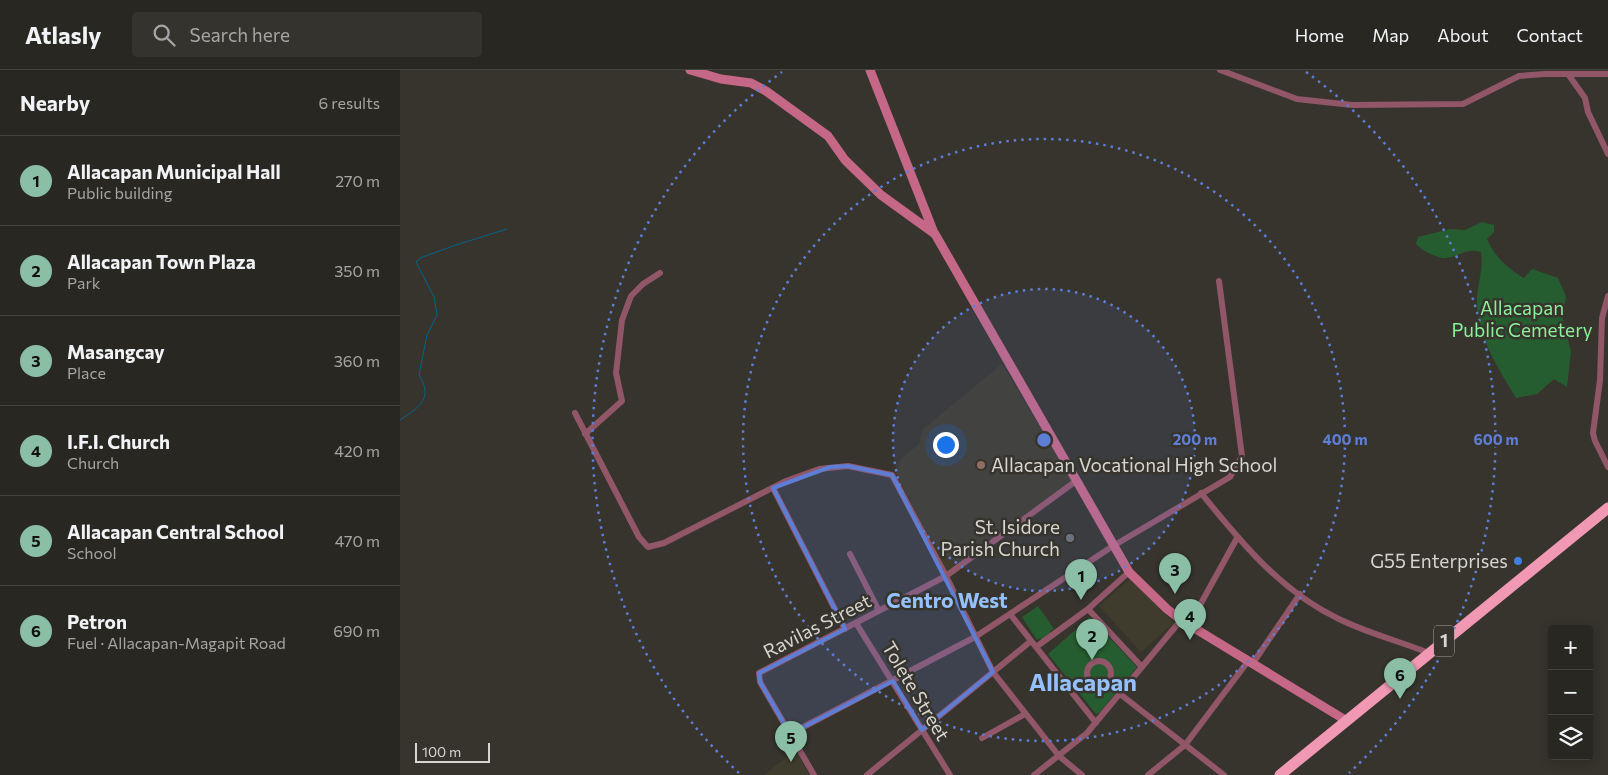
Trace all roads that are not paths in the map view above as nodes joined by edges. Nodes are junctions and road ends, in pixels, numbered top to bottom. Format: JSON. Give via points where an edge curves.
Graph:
{"nodes":[{"id":1,"x":690,"y":70,"type":"edge"},
{"id":2,"x":870,"y":70,"type":"edge"},
{"id":3,"x":1220,"y":70,"type":"edge"},
{"id":4,"x":1560,"y":72,"type":"edge"},
{"id":5,"x":1568,"y":74,"type":"junction"},
{"id":6,"x":1608,"y":74,"type":"edge"},
{"id":7,"x":1608,"y":154,"type":"edge"},
{"id":8,"x":935,"y":234,"type":"junction"},
{"id":9,"x":660,"y":273,"type":"dead end"},
{"id":10,"x":1219,"y":281,"type":"dead end"},
{"id":11,"x":1608,"y":296,"type":"edge"},
{"id":12,"x":574,"y":413,"type":"dead end"},
{"id":13,"x":585,"y":434,"type":"junction"},
{"id":14,"x":1608,"y":467,"type":"edge"},
{"id":15,"x":1076,"y":481,"type":"junction"},
{"id":16,"x":774,"y":488,"type":"junction"},
{"id":17,"x":1201,"y":493,"type":"junction"},
{"id":18,"x":1608,"y":508,"type":"edge"},
{"id":19,"x":1238,"y":538,"type":"junction"},
{"id":20,"x":1113,"y":546,"type":"junction"},
{"id":21,"x":850,"y":554,"type":"dead end"},
{"id":22,"x":1129,"y":572,"type":"junction"},
{"id":23,"x":946,"y":576,"type":"junction"},
{"id":24,"x":1300,"y":594,"type":"junction"},
{"id":25,"x":1088,"y":609,"type":"junction"},
{"id":26,"x":878,"y":611,"type":"junction"},
{"id":27,"x":1010,"y":614,"type":"junction"},
{"id":28,"x":1185,"y":622,"type":"junction"},
{"id":29,"x":856,"y":623,"type":"junction"},
{"id":30,"x":845,"y":629,"type":"junction"},
{"id":31,"x":975,"y":637,"type":"junction"},
{"id":32,"x":1034,"y":644,"type":"junction"},
{"id":33,"x":1429,"y":653,"type":"junction"},
{"id":34,"x":1251,"y":662,"type":"junction"},
{"id":35,"x":1142,"y":666,"type":"junction"},
{"id":36,"x":993,"y":672,"type":"junction"},
{"id":37,"x":893,"y":681,"type":"junction"},
{"id":38,"x":1120,"y":694,"type":"junction"},
{"id":39,"x":1025,"y":714,"type":"junction"},
{"id":40,"x":1347,"y":721,"type":"junction"},
{"id":41,"x":1096,"y":723,"type":"junction"},
{"id":42,"x":922,"y":730,"type":"junction"},
{"id":43,"x":790,"y":734,"type":"junction"},
{"id":44,"x":982,"y":738,"type":"dead end"},
{"id":45,"x":1185,"y":745,"type":"junction"},
{"id":46,"x":1059,"y":756,"type":"junction"},
{"id":47,"x":814,"y":775,"type":"edge"},
{"id":48,"x":867,"y":775,"type":"edge"},
{"id":49,"x":950,"y":775,"type":"edge"},
{"id":50,"x":1034,"y":775,"type":"edge"},
{"id":51,"x":1082,"y":775,"type":"edge"},
{"id":52,"x":1148,"y":775,"type":"edge"},
{"id":53,"x":1224,"y":775,"type":"edge"},
{"id":54,"x":1280,"y":775,"type":"edge"}],
"edges":[{"from":1,"to":8,"type":"main road","via":[[751,83],[766,91],[828,136],[845,160],[882,195]]},
{"from":2,"to":8,"type":"main road"},
{"from":3,"to":4,"type":"street","via":[[1297,99],[1352,105],[1463,104],[1519,76]]},
{"from":4,"to":5,"type":"street"},
{"from":5,"to":6,"type":"street"},
{"from":5,"to":7,"type":"street","via":[[1584,98]]},
{"from":8,"to":15,"type":"main road"},
{"from":9,"to":13,"type":"street","via":[[631,296],[622,320],[616,373],[622,400]]},
{"from":10,"to":17,"type":"street","via":[[1242,456],[1230,477]]},
{"from":11,"to":14,"type":"street","via":[[1602,318],[1600,380],[1593,433]]},
{"from":12,"to":13,"type":"street"},
{"from":13,"to":16,"type":"street","via":[[639,537],[648,547],[664,543]]},
{"from":15,"to":20,"type":"main road"},
{"from":15,"to":23,"type":"street","name":"Ravilas Street"},
{"from":16,"to":23,"type":"street","via":[[786,480],[830,466],[848,466],[892,476]]},
{"from":16,"to":30,"type":"street"},
{"from":17,"to":19,"type":"street"},
{"from":17,"to":20,"type":"street"},
{"from":18,"to":33,"type":"highway","number":"1"},
{"from":19,"to":24,"type":"street","via":[[1271,572]]},
{"from":19,"to":28,"type":"street"},
{"from":20,"to":22,"type":"main road"},
{"from":20,"to":27,"type":"street"},
{"from":21,"to":26,"type":"street"},
{"from":22,"to":25,"type":"street"},
{"from":22,"to":28,"type":"main road"},
{"from":23,"to":26,"type":"street","name":"Ravilas Street"},
{"from":23,"to":31,"type":"street"},
{"from":24,"to":33,"type":"street","via":[[1337,618]]},
{"from":24,"to":34,"type":"street"},
{"from":25,"to":32,"type":"street"},
{"from":25,"to":35,"type":"street"},
{"from":26,"to":29,"type":"street","name":"Ravilas Street"},
{"from":27,"to":31,"type":"street"},
{"from":27,"to":32,"type":"street"},
{"from":28,"to":34,"type":"main road"},
{"from":28,"to":35,"type":"street"},
{"from":29,"to":30,"type":"street","name":"Ravilas Street"},
{"from":29,"to":37,"type":"street","name":"Tolete Street"},
{"from":30,"to":43,"type":"street","name":"Ravilas Street","via":[[758,676]]},
{"from":31,"to":36,"type":"street"},
{"from":31,"to":37,"type":"street"},
{"from":32,"to":36,"type":"street"},
{"from":32,"to":41,"type":"street"},
{"from":33,"to":40,"type":"highway","number":"1"},
{"from":34,"to":40,"type":"main road"},
{"from":34,"to":45,"type":"street"},
{"from":35,"to":38,"type":"street"},
{"from":36,"to":39,"type":"street"},
{"from":36,"to":42,"type":"street"},
{"from":37,"to":42,"type":"street","name":"Tolete Street"},
{"from":37,"to":43,"type":"street"},
{"from":38,"to":41,"type":"street"},
{"from":38,"to":45,"type":"street"},
{"from":39,"to":44,"type":"street"},
{"from":39,"to":46,"type":"street"},
{"from":40,"to":54,"type":"highway","number":"1"},
{"from":41,"to":46,"type":"street"},
{"from":42,"to":48,"type":"street"},
{"from":42,"to":49,"type":"street","name":"Tolete Street"},
{"from":43,"to":47,"type":"street"},
{"from":45,"to":52,"type":"street"},
{"from":45,"to":53,"type":"street"},
{"from":46,"to":50,"type":"street"},
{"from":46,"to":51,"type":"street"}]}
